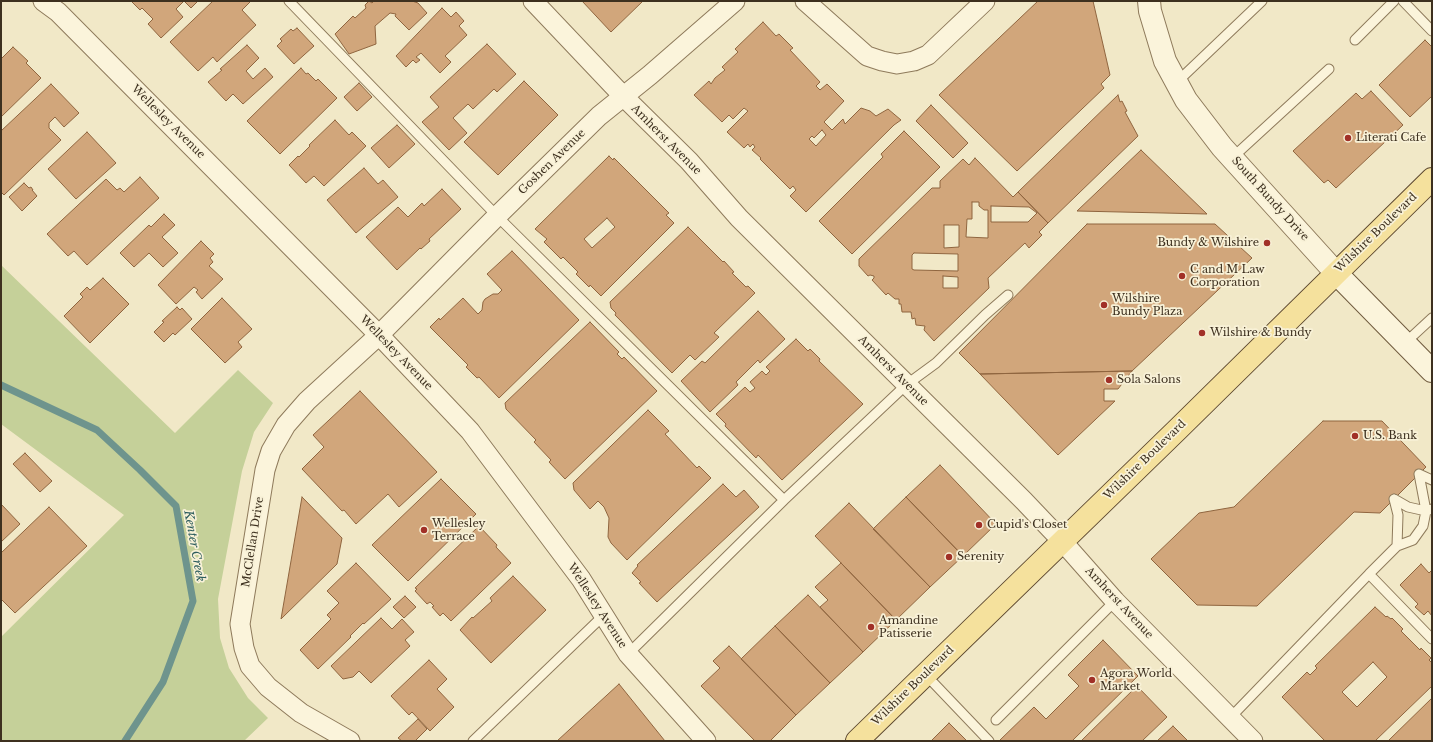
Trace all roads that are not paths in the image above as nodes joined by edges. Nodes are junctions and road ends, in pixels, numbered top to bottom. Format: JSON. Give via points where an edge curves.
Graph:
{"nodes":[{"id":1,"x":43,"y":1,"type":"edge"},
{"id":2,"x":288,"y":1,"type":"edge"},
{"id":3,"x":533,"y":1,"type":"edge"},
{"id":4,"x":735,"y":1,"type":"edge"},
{"id":5,"x":805,"y":1,"type":"edge"},
{"id":6,"x":986,"y":1,"type":"edge"},
{"id":7,"x":1149,"y":1,"type":"edge"},
{"id":8,"x":1262,"y":1,"type":"edge"},
{"id":9,"x":1394,"y":1,"type":"edge"},
{"id":10,"x":1403,"y":1,"type":"edge"},
{"id":11,"x":1432,"y":31,"type":"edge"},
{"id":12,"x":1354,"y":40,"type":"dead end"},
{"id":13,"x":1329,"y":69,"type":"dead end"},
{"id":14,"x":1176,"y":82,"type":"junction"},
{"id":15,"x":624,"y":97,"type":"junction"},
{"id":16,"x":1232,"y":158,"type":"junction"},
{"id":17,"x":1432,"y":179,"type":"edge"},
{"id":18,"x":497,"y":216,"type":"junction"},
{"id":19,"x":1336,"y":273,"type":"junction"},
{"id":20,"x":1008,"y":295,"type":"dead end"},
{"id":21,"x":1432,"y":318,"type":"edge"},
{"id":22,"x":380,"y":335,"type":"junction"},
{"id":23,"x":1405,"y":343,"type":"junction"},
{"id":24,"x":1432,"y":371,"type":"edge"},
{"id":25,"x":906,"y":385,"type":"junction"},
{"id":26,"x":1432,"y":480,"type":"edge"},
{"id":27,"x":784,"y":500,"type":"junction"},
{"id":28,"x":1429,"y":510,"type":"edge"},
{"id":29,"x":1062,"y":541,"type":"junction"},
{"id":30,"x":1397,"y":546,"type":"junction"},
{"id":31,"x":1369,"y":574,"type":"junction"},
{"id":32,"x":1115,"y":601,"type":"junction"},
{"id":33,"x":603,"y":616,"type":"junction"},
{"id":34,"x":1432,"y":639,"type":"edge"},
{"id":35,"x":628,"y":654,"type":"junction"},
{"id":36,"x":925,"y":674,"type":"junction"},
{"id":37,"x":1231,"y":717,"type":"junction"},
{"id":38,"x":996,"y":720,"type":"dead end"},
{"id":39,"x":350,"y":741,"type":"edge"},
{"id":40,"x":473,"y":741,"type":"edge"},
{"id":41,"x":706,"y":741,"type":"edge"},
{"id":42,"x":857,"y":741,"type":"edge"},
{"id":43,"x":989,"y":741,"type":"edge"},
{"id":44,"x":1253,"y":741,"type":"edge"}],
"edges":[{"from":1,"to":22,"type":"street","name":"Wellesley Avenue","via":[[58,12]]},
{"from":2,"to":18,"type":"lane"},
{"from":3,"to":15,"type":"street","name":"Amherst Avenue"},
{"from":4,"to":15,"type":"street","name":"Goshen Avenue"},
{"from":5,"to":6,"type":"street","via":[[867,56],[897,64],[928,55]]},
{"from":7,"to":14,"type":"street","name":"South Bundy Drive","via":[[1165,61]]},
{"from":8,"to":14,"type":"lane"},
{"from":9,"to":12,"type":"lane"},
{"from":10,"to":11,"type":"lane"},
{"from":13,"to":16,"type":"lane"},
{"from":14,"to":16,"type":"street","name":"South Bundy Drive","via":[[1186,100]]},
{"from":15,"to":18,"type":"street","name":"Goshen Avenue","via":[[599,116]]},
{"from":15,"to":25,"type":"street","name":"Amherst Avenue","via":[[689,161],[739,218]]},
{"from":16,"to":19,"type":"street","name":"South Bundy Drive"},
{"from":17,"to":19,"type":"main road","name":"Wilshire Boulevard"},
{"from":18,"to":22,"type":"street","name":"Goshen Avenue"},
{"from":18,"to":27,"type":"lane"},
{"from":19,"to":23,"type":"street","name":"South Bundy Drive"},
{"from":19,"to":29,"type":"main road","name":"Wilshire Boulevard"},
{"from":20,"to":25,"type":"lane","via":[[936,363]]},
{"from":21,"to":23,"type":"lane"},
{"from":22,"to":33,"type":"street","name":"Wellesley Avenue","via":[[470,431],[581,578]]},
{"from":22,"to":39,"type":"street","name":"McClellan Drive","via":[[307,401],[286,425],[271,450],[265,470],[240,624],[250,666],[268,687],[301,713]]},
{"from":23,"to":24,"type":"street","name":"South Bundy Drive"},
{"from":25,"to":27,"type":"lane"},
{"from":25,"to":29,"type":"street","name":"Amherst Avenue"},
{"from":26,"to":28,"type":"lane","via":[[1419,474]]},
{"from":27,"to":35,"type":"lane"},
{"from":28,"to":30,"type":"lane","via":[[1423,526],[1413,540]]},
{"from":28,"to":30,"type":"lane","via":[[1408,507],[1394,500],[1398,515]]},
{"from":29,"to":32,"type":"street","name":"Amherst Avenue"},
{"from":29,"to":36,"type":"main road","name":"Wilshire Boulevard"},
{"from":30,"to":31,"type":"lane"},
{"from":31,"to":34,"type":"lane"},
{"from":31,"to":37,"type":"lane"},
{"from":32,"to":37,"type":"street","name":"Amherst Avenue"},
{"from":32,"to":38,"type":"lane"},
{"from":33,"to":35,"type":"street","name":"Wellesley Avenue"},
{"from":33,"to":40,"type":"lane"},
{"from":35,"to":41,"type":"street","name":"Wellesley Avenue"},
{"from":36,"to":42,"type":"main road","name":"Wilshire Boulevard"},
{"from":36,"to":43,"type":"lane"},
{"from":37,"to":44,"type":"street","name":"Amherst Avenue"}]}
